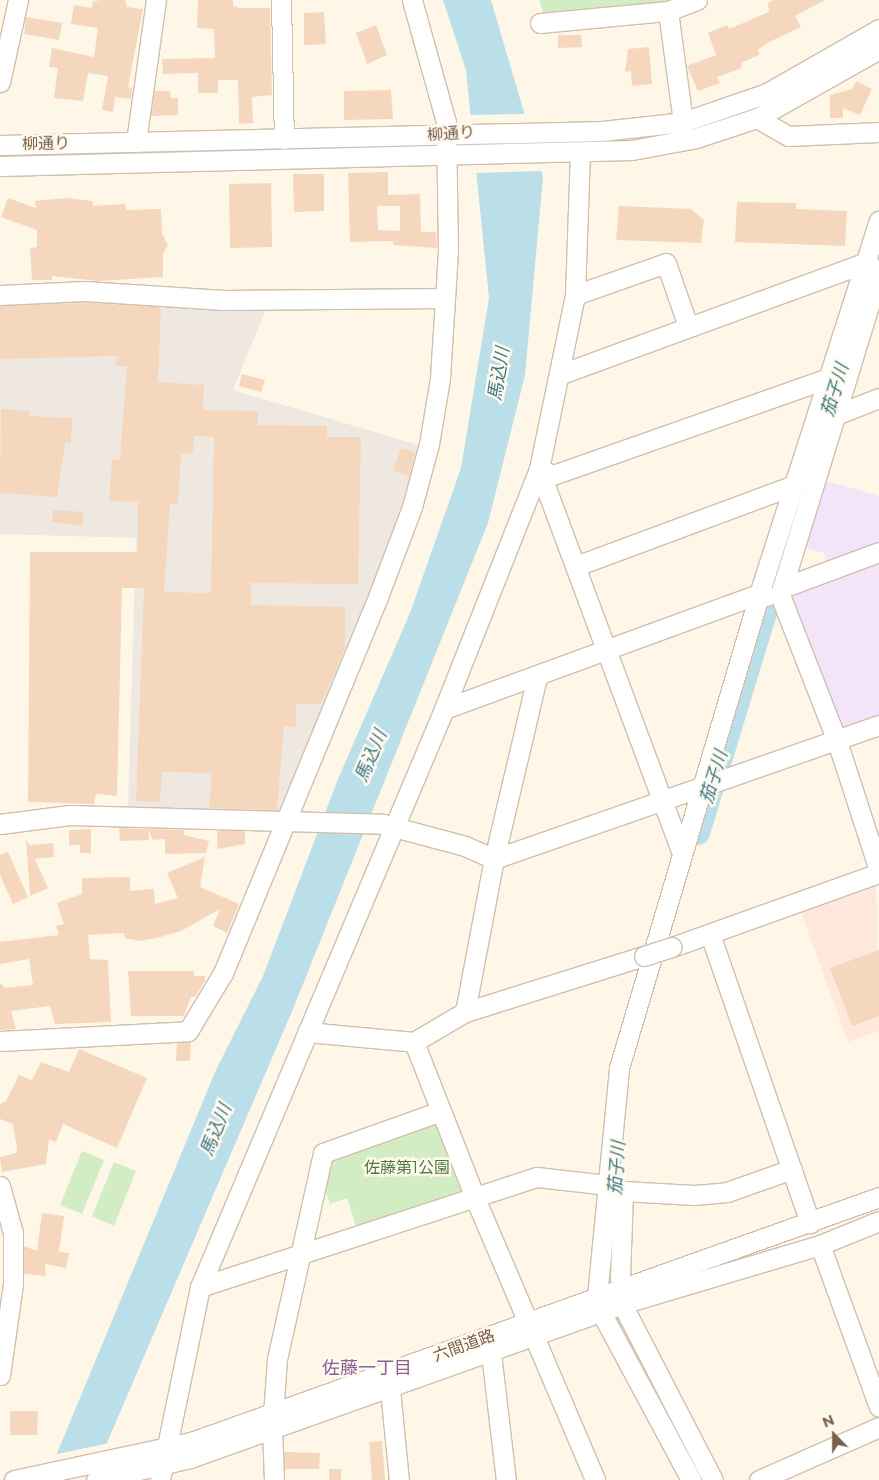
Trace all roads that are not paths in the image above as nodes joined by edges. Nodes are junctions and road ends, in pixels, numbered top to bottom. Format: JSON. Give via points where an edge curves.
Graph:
{"nodes":[{"id":1,"x":18,"y":0,"type":"edge"},
{"id":2,"x":156,"y":0,"type":"edge"},
{"id":3,"x":281,"y":0,"type":"edge"},
{"id":4,"x":412,"y":0,"type":"edge"},
{"id":5,"x":697,"y":0,"type":"edge"},
{"id":6,"x":668,"y":11,"type":"junction"},
{"id":7,"x":540,"y":23,"type":"dead end"},
{"id":8,"x":879,"y":29,"type":"edge"},
{"id":9,"x":879,"y":49,"type":"edge"},
{"id":10,"x":0,"y":82,"type":"edge"},
{"id":11,"x":757,"y":118,"type":"junction"},
{"id":12,"x":683,"y":122,"type":"junction"},
{"id":13,"x":879,"y":132,"type":"edge"},
{"id":14,"x":452,"y":133,"type":"junction"},
{"id":15,"x":284,"y":139,"type":"junction"},
{"id":16,"x":136,"y":142,"type":"junction"},
{"id":17,"x":0,"y":145,"type":"edge"},
{"id":18,"x":573,"y":152,"type":"junction"},
{"id":19,"x":456,"y":156,"type":"junction"},
{"id":20,"x":0,"y":166,"type":"edge"},
{"id":21,"x":879,"y":221,"type":"edge"},
{"id":22,"x":871,"y":265,"type":"edge"},
{"id":23,"x":879,"y":273,"type":"edge"},
{"id":24,"x":0,"y":295,"type":"edge"},
{"id":25,"x":575,"y":295,"type":"junction"},
{"id":26,"x":444,"y":298,"type":"junction"},
{"id":27,"x":688,"y":326,"type":"junction"},
{"id":28,"x":561,"y":374,"type":"junction"},
{"id":29,"x":829,"y":378,"type":"junction"},
{"id":30,"x":879,"y":398,"type":"edge"},
{"id":31,"x":833,"y":416,"type":"junction"},
{"id":32,"x":539,"y":469,"type":"junction"},
{"id":33,"x":794,"y":485,"type":"junction"},
{"id":34,"x":879,"y":552,"type":"edge"},
{"id":35,"x":576,"y":566,"type":"junction"},
{"id":36,"x":774,"y":593,"type":"junction"},
{"id":37,"x":608,"y":650,"type":"junction"},
{"id":38,"x":538,"y":677,"type":"junction"},
{"id":39,"x":444,"y":709,"type":"junction"},
{"id":40,"x":879,"y":725,"type":"edge"},
{"id":41,"x":837,"y":741,"type":"junction"},
{"id":42,"x":701,"y":789,"type":"junction"},
{"id":43,"x":661,"y":802,"type":"junction"},
{"id":44,"x":290,"y":823,"type":"junction"},
{"id":45,"x":0,"y":824,"type":"edge"},
{"id":46,"x":387,"y":825,"type":"junction"},
{"id":47,"x":681,"y":851,"type":"junction"},
{"id":48,"x":494,"y":859,"type":"junction"},
{"id":49,"x":879,"y":872,"type":"edge"},
{"id":50,"x":710,"y":934,"type":"junction"},
{"id":51,"x":465,"y":1012,"type":"junction"},
{"id":52,"x":307,"y":1032,"type":"junction"},
{"id":53,"x":0,"y":1041,"type":"edge"},
{"id":54,"x":414,"y":1042,"type":"junction"},
{"id":55,"x":441,"y":1111,"type":"junction"},
{"id":56,"x":792,"y":1169,"type":"junction"},
{"id":57,"x":607,"y":1185,"type":"junction"},
{"id":58,"x":0,"y":1186,"type":"edge"},
{"id":59,"x":879,"y":1197,"type":"edge"},
{"id":60,"x":475,"y":1198,"type":"junction"},
{"id":61,"x":879,"y":1221,"type":"edge"},
{"id":62,"x":810,"y":1223,"type":"junction"},
{"id":63,"x":6,"y":1234,"type":"edge"},
{"id":64,"x":820,"y":1245,"type":"junction"},
{"id":65,"x":302,"y":1254,"type":"junction"},
{"id":66,"x":200,"y":1288,"type":"junction"},
{"id":67,"x":623,"y":1294,"type":"junction"},
{"id":68,"x":599,"y":1304,"type":"junction"},
{"id":69,"x":531,"y":1330,"type":"junction"},
{"id":70,"x":491,"y":1353,"type":"junction"},
{"id":71,"x":0,"y":1375,"type":"edge"},
{"id":72,"x":390,"y":1389,"type":"junction"},
{"id":73,"x":879,"y":1407,"type":"edge"},
{"id":74,"x":273,"y":1422,"type":"junction"},
{"id":75,"x":879,"y":1427,"type":"edge"},
{"id":76,"x":158,"y":1463,"type":"edge"},
{"id":77,"x":20,"y":1479,"type":"edge"},
{"id":78,"x":96,"y":1480,"type":"edge"},
{"id":79,"x":274,"y":1480,"type":"edge"},
{"id":80,"x":399,"y":1480,"type":"edge"},
{"id":81,"x":506,"y":1480,"type":"edge"},
{"id":82,"x":595,"y":1480,"type":"edge"},
{"id":83,"x":690,"y":1480,"type":"edge"},
{"id":84,"x":713,"y":1480,"type":"edge"},
{"id":85,"x":759,"y":1480,"type":"edge"}],
"edges":[{"from":1,"to":10,"type":"street"},
{"from":2,"to":16,"type":"street"},
{"from":3,"to":15,"type":"street"},
{"from":4,"to":14,"type":"street"},
{"from":5,"to":6,"type":"street"},
{"from":6,"to":7,"type":"street"},
{"from":6,"to":12,"type":"street"},
{"from":8,"to":12,"type":"street","name":"柳通り","via":[[767,93]]},
{"from":9,"to":11,"type":"street","name":"柳通り"},
{"from":11,"to":13,"type":"street","via":[[788,136]]},
{"from":11,"to":18,"type":"street","name":"柳通り","via":[[687,140],[632,150]]},
{"from":12,"to":14,"type":"street","name":"柳通り","via":[[602,131],[556,129]]},
{"from":14,"to":15,"type":"street","name":"柳通り"},
{"from":14,"to":19,"type":"street"},
{"from":15,"to":16,"type":"street","name":"柳通り"},
{"from":16,"to":17,"type":"street","name":"柳通り"},
{"from":18,"to":19,"type":"street","name":"柳通り"},
{"from":18,"to":25,"type":"street"},
{"from":19,"to":20,"type":"street","name":"柳通り"},
{"from":19,"to":26,"type":"street"},
{"from":21,"to":22,"type":"street"},
{"from":22,"to":27,"type":"street"},
{"from":22,"to":29,"type":"street"},
{"from":23,"to":31,"type":"street"},
{"from":24,"to":26,"type":"street","via":[[85,291],[224,300]]},
{"from":25,"to":27,"type":"street","via":[[666,263]]},
{"from":25,"to":28,"type":"street"},
{"from":26,"to":44,"type":"street","via":[[440,378],[429,444],[412,507]]},
{"from":27,"to":28,"type":"street"},
{"from":28,"to":32,"type":"street"},
{"from":29,"to":32,"type":"street","via":[[553,475]]},
{"from":29,"to":33,"type":"street"},
{"from":30,"to":31,"type":"street"},
{"from":31,"to":36,"type":"street"},
{"from":32,"to":35,"type":"street"},
{"from":32,"to":39,"type":"street"},
{"from":33,"to":35,"type":"street"},
{"from":33,"to":36,"type":"street"},
{"from":34,"to":36,"type":"street"},
{"from":35,"to":37,"type":"street"},
{"from":36,"to":37,"type":"street"},
{"from":36,"to":41,"type":"street"},
{"from":36,"to":42,"type":"street"},
{"from":37,"to":38,"type":"street"},
{"from":37,"to":43,"type":"street"},
{"from":38,"to":39,"type":"street"},
{"from":38,"to":48,"type":"street"},
{"from":39,"to":46,"type":"street"},
{"from":40,"to":41,"type":"street"},
{"from":41,"to":42,"type":"street"},
{"from":41,"to":49,"type":"street"},
{"from":42,"to":43,"type":"street"},
{"from":42,"to":47,"type":"street"},
{"from":43,"to":47,"type":"street"},
{"from":43,"to":48,"type":"street"},
{"from":44,"to":45,"type":"street","via":[[69,815]]},
{"from":44,"to":46,"type":"street"},
{"from":44,"to":53,"type":"street","via":[[223,973],[188,1031]]},
{"from":46,"to":48,"type":"street","via":[[466,846]]},
{"from":46,"to":52,"type":"street"},
{"from":47,"to":57,"type":"street","via":[[619,1068]]},
{"from":48,"to":51,"type":"street"},
{"from":49,"to":50,"type":"street"},
{"from":50,"to":51,"type":"street","bridge":true},
{"from":50,"to":56,"type":"street"},
{"from":51,"to":54,"type":"street"},
{"from":52,"to":54,"type":"street"},
{"from":52,"to":66,"type":"street"},
{"from":54,"to":55,"type":"street"},
{"from":55,"to":60,"type":"street"},
{"from":55,"to":65,"type":"street","via":[[323,1153]]},
{"from":56,"to":62,"type":"street"},
{"from":56,"to":67,"type":"street","via":[[727,1192],[694,1196],[622,1191],[620,1278]]},
{"from":57,"to":60,"type":"street","via":[[537,1178]]},
{"from":57,"to":68,"type":"street"},
{"from":58,"to":63,"type":"street"},
{"from":59,"to":62,"type":"street","name":"六間道路"},
{"from":60,"to":65,"type":"street"},
{"from":60,"to":69,"type":"street"},
{"from":61,"to":64,"type":"street","name":"六間道路"},
{"from":62,"to":67,"type":"street","name":"六間道路"},
{"from":63,"to":71,"type":"street","via":[[13,1284]]},
{"from":64,"to":67,"type":"street","name":"六間道路"},
{"from":64,"to":73,"type":"street"},
{"from":65,"to":66,"type":"street"},
{"from":65,"to":74,"type":"street","via":[[277,1359]]},
{"from":66,"to":76,"type":"street"},
{"from":67,"to":68,"type":"street","name":"六間道路"},
{"from":67,"to":84,"type":"street"},
{"from":68,"to":69,"type":"street","name":"六間道路"},
{"from":68,"to":83,"type":"street"},
{"from":69,"to":70,"type":"street","name":"六間道路"},
{"from":69,"to":74,"type":"street","name":"六間道路"},
{"from":69,"to":82,"type":"street"},
{"from":70,"to":72,"type":"street","name":"六間道路"},
{"from":70,"to":81,"type":"street"},
{"from":72,"to":74,"type":"street","name":"六間道路"},
{"from":72,"to":80,"type":"street"},
{"from":74,"to":76,"type":"street","name":"六間道路"},
{"from":74,"to":79,"type":"street"},
{"from":75,"to":85,"type":"street"},
{"from":76,"to":77,"type":"street","name":"六間道路"},
{"from":76,"to":78,"type":"street","name":"六間道路"}]}
